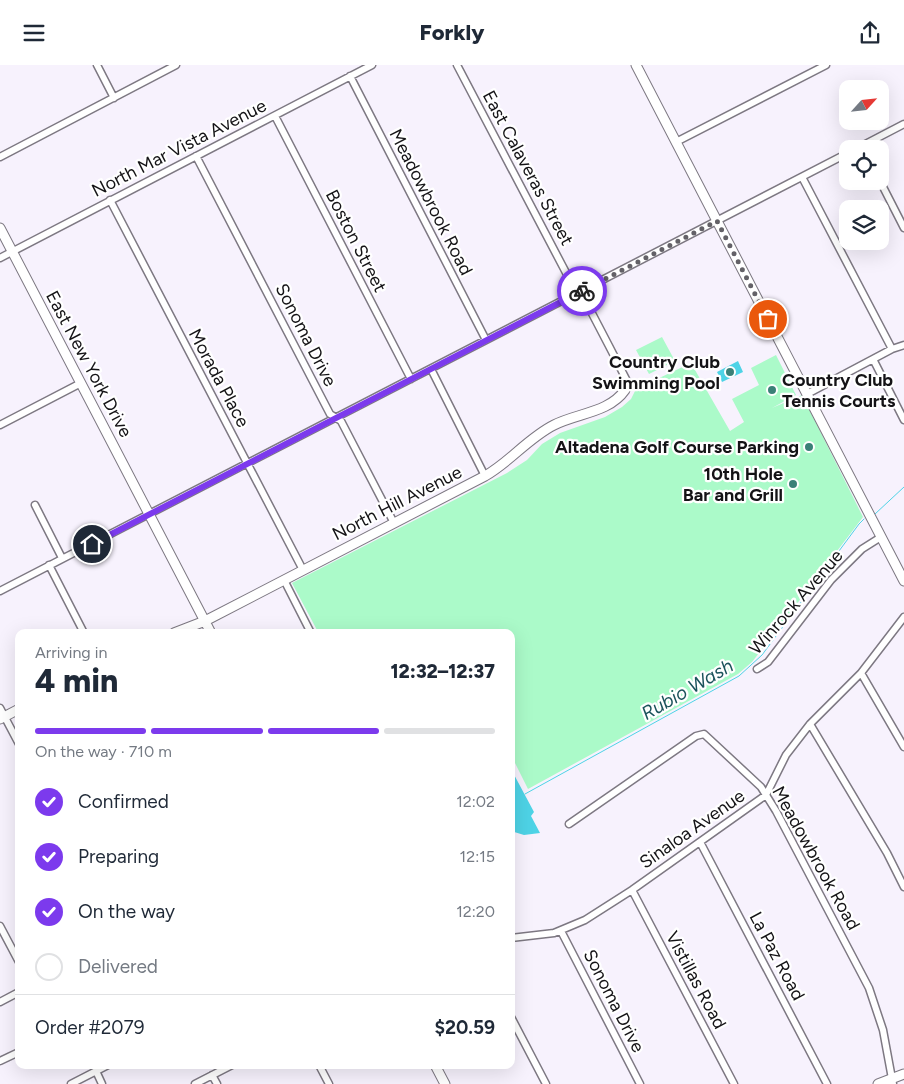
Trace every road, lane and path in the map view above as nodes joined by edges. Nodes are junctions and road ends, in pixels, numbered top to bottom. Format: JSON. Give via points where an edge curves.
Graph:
{"nodes":[{"id":1,"x":97,"y":65,"type":"edge"},
{"id":2,"x":176,"y":65,"type":"edge"},
{"id":3,"x":372,"y":65,"type":"edge"},
{"id":4,"x":458,"y":65,"type":"edge"},
{"id":5,"x":636,"y":65,"type":"edge"},
{"id":6,"x":826,"y":65,"type":"edge"},
{"id":7,"x":350,"y":76,"type":"junction"},
{"id":8,"x":114,"y":98,"type":"junction"},
{"id":9,"x":275,"y":116,"type":"junction"},
{"id":10,"x":904,"y":124,"type":"edge"},
{"id":11,"x":875,"y":140,"type":"edge"},
{"id":12,"x":676,"y":142,"type":"junction"},
{"id":13,"x":196,"y":156,"type":"junction"},
{"id":14,"x":0,"y":157,"type":"edge"},
{"id":15,"x":839,"y":158,"type":"edge"},
{"id":16,"x":802,"y":177,"type":"junction"},
{"id":17,"x":885,"y":190,"type":"edge"},
{"id":18,"x":110,"y":200,"type":"junction"},
{"id":19,"x":717,"y":221,"type":"junction"},
{"id":20,"x":0,"y":228,"type":"edge"},
{"id":21,"x":904,"y":228,"type":"edge"},
{"id":22,"x":12,"y":251,"type":"junction"},
{"id":23,"x":0,"y":258,"type":"edge"},
{"id":24,"x":578,"y":293,"type":"junction"},
{"id":25,"x":486,"y":340,"type":"junction"},
{"id":26,"x":904,"y":345,"type":"edge"},
{"id":27,"x":892,"y":349,"type":"junction"},
{"id":28,"x":873,"y":359,"type":"junction"},
{"id":29,"x":431,"y":369,"type":"junction"},
{"id":30,"x":411,"y":379,"type":"junction"},
{"id":31,"x":81,"y":383,"type":"junction"},
{"id":32,"x":625,"y":390,"type":"joint"},
{"id":33,"x":806,"y":394,"type":"junction"},
{"id":34,"x":336,"y":418,"type":"junction"},
{"id":35,"x":904,"y":420,"type":"edge"},
{"id":36,"x":0,"y":425,"type":"edge"},
{"id":37,"x":247,"y":463,"type":"junction"},
{"id":38,"x":485,"y":476,"type":"junction"},
{"id":39,"x":35,"y":505,"type":"dead end"},
{"id":40,"x":149,"y":514,"type":"junction"},
{"id":41,"x":394,"y":523,"type":"junction"},
{"id":42,"x":881,"y":537,"type":"junction"},
{"id":43,"x":62,"y":558,"type":"junction"},
{"id":44,"x":49,"y":565,"type":"junction"},
{"id":45,"x":303,"y":570,"type":"junction"},
{"id":46,"x":284,"y":580,"type":"junction"},
{"id":47,"x":904,"y":581,"type":"edge"},
{"id":48,"x":0,"y":590,"type":"edge"},
{"id":49,"x":904,"y":617,"type":"edge"},
{"id":50,"x":205,"y":621,"type":"junction"},
{"id":51,"x":82,"y":629,"type":"edge"},
{"id":52,"x":184,"y":629,"type":"edge"},
{"id":53,"x":209,"y":629,"type":"edge"},
{"id":54,"x":309,"y":629,"type":"edge"},
{"id":55,"x":757,"y":669,"type":"dead end"},
{"id":56,"x":861,"y":673,"type":"junction"},
{"id":57,"x":15,"y":710,"type":"edge"},
{"id":58,"x":1,"y":715,"type":"edge"},
{"id":59,"x":810,"y":724,"type":"junction"},
{"id":60,"x":15,"y":738,"type":"edge"},
{"id":61,"x":904,"y":747,"type":"edge"},
{"id":62,"x":766,"y":795,"type":"junction"},
{"id":63,"x":569,"y":824,"type":"dead end"},
{"id":64,"x":700,"y":842,"type":"junction"},
{"id":65,"x":904,"y":887,"type":"edge"},
{"id":66,"x":632,"y":889,"type":"junction"},
{"id":67,"x":0,"y":926,"type":"edge"},
{"id":68,"x":561,"y":931,"type":"junction"},
{"id":69,"x":515,"y":937,"type":"edge"},
{"id":70,"x":15,"y":954,"type":"edge"},
{"id":71,"x":15,"y":994,"type":"edge"},
{"id":72,"x":0,"y":1002,"type":"edge"},
{"id":73,"x":515,"y":1025,"type":"edge"},
{"id":74,"x":15,"y":1054,"type":"edge"},
{"id":75,"x":0,"y":1061,"type":"edge"},
{"id":76,"x":100,"y":1069,"type":"edge"},
{"id":77,"x":224,"y":1069,"type":"edge"},
{"id":78,"x":322,"y":1069,"type":"edge"},
{"id":79,"x":437,"y":1069,"type":"edge"},
{"id":80,"x":96,"y":1071,"type":"junction"},
{"id":81,"x":904,"y":1074,"type":"edge"},
{"id":82,"x":212,"y":1075,"type":"junction"},
{"id":83,"x":892,"y":1081,"type":"edge"},
{"id":84,"x":71,"y":1084,"type":"edge"},
{"id":85,"x":102,"y":1084,"type":"edge"},
{"id":86,"x":195,"y":1084,"type":"edge"},
{"id":87,"x":217,"y":1084,"type":"edge"},
{"id":88,"x":329,"y":1084,"type":"edge"},
{"id":89,"x":445,"y":1084,"type":"edge"},
{"id":90,"x":546,"y":1084,"type":"edge"},
{"id":91,"x":640,"y":1084,"type":"edge"},
{"id":92,"x":734,"y":1084,"type":"edge"},
{"id":93,"x":827,"y":1084,"type":"edge"},
{"id":94,"x":878,"y":1084,"type":"edge"}],
"edges":[{"from":1,"to":8,"type":"street"},
{"from":2,"to":8,"type":"street"},
{"from":3,"to":7,"type":"street","name":"North Mar Vista Avenue"},
{"from":4,"to":24,"type":"street","name":"East Calaveras Street"},
{"from":5,"to":12,"type":"street"},
{"from":6,"to":12,"type":"street"},
{"from":7,"to":9,"type":"street","name":"North Mar Vista Avenue"},
{"from":7,"to":25,"type":"street","name":"Meadowbrook Road"},
{"from":8,"to":14,"type":"street"},
{"from":9,"to":13,"type":"street","name":"North Mar Vista Avenue"},
{"from":9,"to":30,"type":"street","name":"Boston Street"},
{"from":10,"to":11,"type":"street"},
{"from":12,"to":19,"type":"street"},
{"from":13,"to":18,"type":"street","name":"North Mar Vista Avenue"},
{"from":13,"to":34,"type":"street","name":"Sonoma Drive","via":[[330,414]]},
{"from":15,"to":16,"type":"street"},
{"from":16,"to":19,"type":"street"},
{"from":16,"to":27,"type":"street"},
{"from":17,"to":21,"type":"street"},
{"from":18,"to":22,"type":"street","name":"North Mar Vista Avenue"},
{"from":18,"to":37,"type":"street","name":"Morada Place"},
{"from":19,"to":24,"type":"street"},
{"from":19,"to":33,"type":"street"},
{"from":20,"to":22,"type":"street","name":"East New York Drive"},
{"from":22,"to":23,"type":"street","name":"North Mar Vista Avenue"},
{"from":22,"to":31,"type":"street","name":"East New York Drive"},
{"from":24,"to":25,"type":"street"},
{"from":24,"to":32,"type":"street","name":"East Calaveras Street","via":[[584,298],[626,379]]},
{"from":25,"to":29,"type":"street"},
{"from":26,"to":27,"type":"street"},
{"from":27,"to":28,"type":"street"},
{"from":28,"to":33,"type":"street"},
{"from":28,"to":35,"type":"street"},
{"from":29,"to":30,"type":"street"},
{"from":29,"to":38,"type":"street"},
{"from":30,"to":34,"type":"street"},
{"from":31,"to":36,"type":"street"},
{"from":31,"to":40,"type":"street","name":"East New York Drive"},
{"from":32,"to":38,"type":"street","name":"North Hill Avenue","via":[[605,407],[544,431]]},
{"from":33,"to":42,"type":"street"},
{"from":34,"to":37,"type":"street"},
{"from":34,"to":41,"type":"street","name":"Sonoma Drive","via":[[341,421]]},
{"from":37,"to":40,"type":"street"},
{"from":37,"to":45,"type":"street","name":"Morada Place"},
{"from":38,"to":41,"type":"street","name":"North Hill Avenue"},
{"from":39,"to":43,"type":"street"},
{"from":40,"to":43,"type":"street"},
{"from":40,"to":50,"type":"street","name":"East New York Drive"},
{"from":41,"to":45,"type":"street","name":"North Hill Avenue"},
{"from":42,"to":47,"type":"street"},
{"from":42,"to":55,"type":"street","name":"Winrock Avenue","via":[[862,549],[831,580],[768,662]]},
{"from":43,"to":44,"type":"street"},
{"from":44,"to":48,"type":"street"},
{"from":44,"to":51,"type":"street"},
{"from":45,"to":46,"type":"street","name":"North Hill Avenue"},
{"from":46,"to":50,"type":"street","name":"North Hill Avenue"},
{"from":46,"to":54,"type":"street"},
{"from":49,"to":56,"type":"street","name":"Sinaloa Avenue"},
{"from":50,"to":52,"type":"street","name":"North Hill Avenue"},
{"from":50,"to":53,"type":"street","name":"East New York Drive"},
{"from":56,"to":59,"type":"street","name":"Sinaloa Avenue"},
{"from":56,"to":61,"type":"street"},
{"from":57,"to":58,"type":"street"},
{"from":58,"to":60,"type":"street"},
{"from":59,"to":62,"type":"street","name":"Sinaloa Avenue","via":[[786,755]]},
{"from":59,"to":65,"type":"street"},
{"from":62,"to":63,"type":"street","name":"Meadowbrook Road","via":[[700,734]]},
{"from":62,"to":64,"type":"street","name":"Sinaloa Avenue"},
{"from":62,"to":83,"type":"street","name":"Meadowbrook Road","via":[[869,988],[883,1029]]},
{"from":64,"to":66,"type":"street","name":"Sinaloa Avenue"},
{"from":64,"to":93,"type":"street","name":"La Paz Road"},
{"from":66,"to":68,"type":"street","name":"Sinaloa Avenue","via":[[599,912]]},
{"from":66,"to":92,"type":"street","name":"Vistillas Road"},
{"from":67,"to":70,"type":"street"},
{"from":68,"to":69,"type":"street","name":"Sinaloa Avenue"},
{"from":68,"to":91,"type":"street","name":"Sonoma Drive"},
{"from":71,"to":72,"type":"street"},
{"from":73,"to":90,"type":"street"},
{"from":74,"to":75,"type":"street"},
{"from":76,"to":80,"type":"street"},
{"from":77,"to":82,"type":"street"},
{"from":78,"to":88,"type":"street"},
{"from":79,"to":89,"type":"street"},
{"from":80,"to":84,"type":"street"},
{"from":80,"to":85,"type":"street"},
{"from":81,"to":83,"type":"street"},
{"from":82,"to":86,"type":"street"},
{"from":82,"to":87,"type":"street"},
{"from":83,"to":94,"type":"street"}]}
